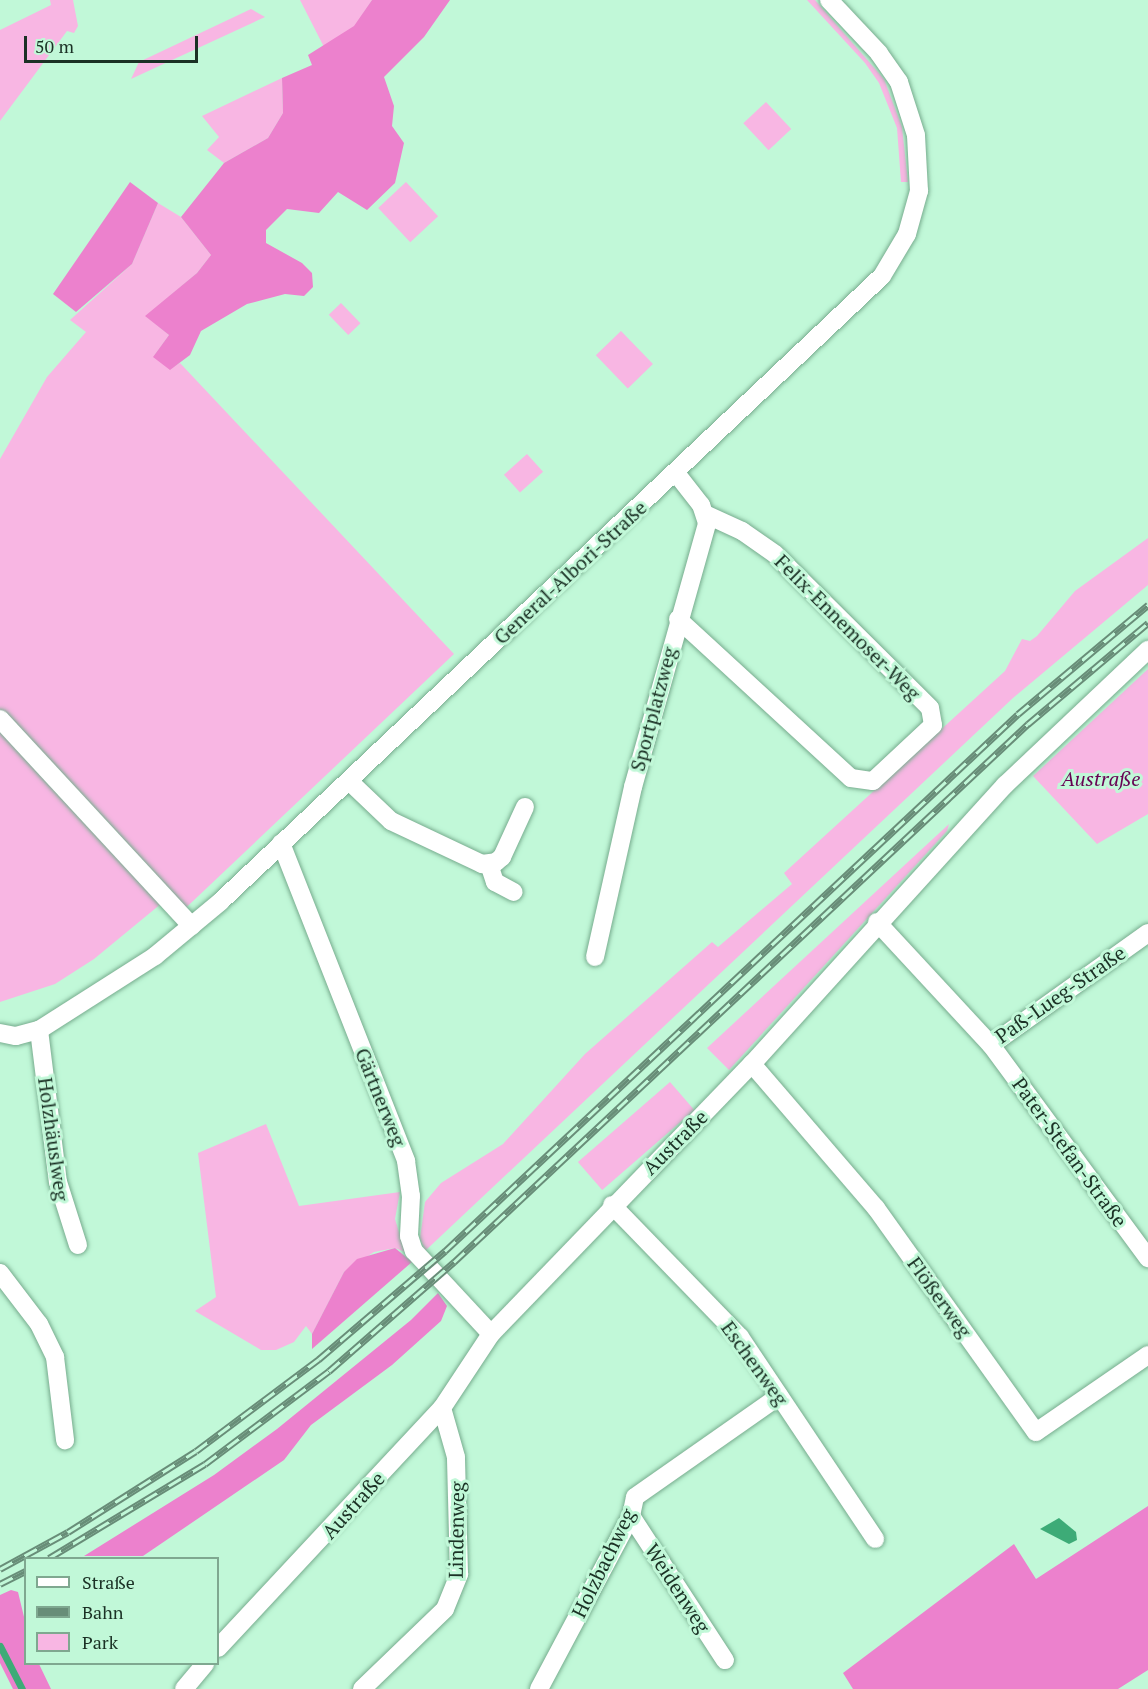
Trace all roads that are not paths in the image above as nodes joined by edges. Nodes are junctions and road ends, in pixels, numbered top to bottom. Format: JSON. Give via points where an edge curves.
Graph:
{"nodes":[{"id":1,"x":830,"y":0,"type":"edge"},
{"id":2,"x":676,"y":473,"type":"junction"},
{"id":3,"x":705,"y":514,"type":"junction"},
{"id":4,"x":678,"y":619,"type":"junction"},
{"id":5,"x":1148,"y":650,"type":"edge"},
{"id":6,"x":0,"y":719,"type":"edge"},
{"id":7,"x":349,"y":781,"type":"junction"},
{"id":8,"x":525,"y":807,"type":"dead end"},
{"id":9,"x":281,"y":843,"type":"junction"},
{"id":10,"x":489,"y":864,"type":"junction"},
{"id":11,"x":514,"y":892,"type":"dead end"},
{"id":12,"x":877,"y":922,"type":"junction"},
{"id":13,"x":192,"y":926,"type":"junction"},
{"id":14,"x":1148,"y":933,"type":"edge"},
{"id":15,"x":595,"y":957,"type":"dead end"},
{"id":16,"x":39,"y":1030,"type":"junction"},
{"id":17,"x":0,"y":1033,"type":"edge"},
{"id":18,"x":991,"y":1045,"type":"junction"},
{"id":19,"x":752,"y":1064,"type":"junction"},
{"id":20,"x":612,"y":1205,"type":"junction"},
{"id":21,"x":78,"y":1245,"type":"dead end"},
{"id":22,"x":1148,"y":1258,"type":"edge"},
{"id":23,"x":0,"y":1273,"type":"edge"},
{"id":24,"x":491,"y":1334,"type":"junction"},
{"id":25,"x":1148,"y":1355,"type":"edge"},
{"id":26,"x":780,"y":1396,"type":"junction"},
{"id":27,"x":442,"y":1408,"type":"junction"},
{"id":28,"x":65,"y":1440,"type":"dead end"},
{"id":29,"x":631,"y":1516,"type":"junction"},
{"id":30,"x":875,"y":1539,"type":"dead end"},
{"id":31,"x":219,"y":1647,"type":"edge"},
{"id":32,"x":725,"y":1660,"type":"dead end"},
{"id":33,"x":204,"y":1665,"type":"edge"},
{"id":34,"x":188,"y":1688,"type":"edge"},
{"id":35,"x":362,"y":1689,"type":"edge"},
{"id":36,"x":539,"y":1689,"type":"edge"}],
"edges":[{"from":1,"to":2,"type":"street","name":"General-Albori-Straße","via":[[879,53],[906,99],[917,146],[920,191],[907,234],[882,276]]},
{"from":2,"to":3,"type":"street"},
{"from":2,"to":7,"type":"street","name":"General-Albori-Straße"},
{"from":3,"to":4,"type":"street","name":"Sportplatzweg","via":[[707,524]]},
{"from":3,"to":4,"type":"street","name":"Felix-Ennemoser-Weg","via":[[742,531],[775,554],[930,708],[933,725],[873,781],[851,778]]},
{"from":4,"to":15,"type":"street","name":"Sportplatzweg","via":[[633,787]]},
{"from":5,"to":12,"type":"street","name":"Austraße","via":[[1005,785]]},
{"from":6,"to":13,"type":"street"},
{"from":7,"to":9,"type":"street","name":"General-Albori-Straße"},
{"from":7,"to":10,"type":"street","via":[[391,821]]},
{"from":8,"to":10,"type":"street","via":[[506,851]]},
{"from":9,"to":13,"type":"street","name":"General-Albori-Straße"},
{"from":9,"to":24,"type":"street","name":"Gärtnerweg","via":[[406,1161],[411,1196],[409,1236],[414,1251]]},
{"from":10,"to":11,"type":"street","via":[[495,882]]},
{"from":12,"to":18,"type":"street","name":"Paß-Lueg-Straße"},
{"from":12,"to":19,"type":"street","name":"Austraße"},
{"from":13,"to":16,"type":"street","name":"General-Albori-Straße","via":[[155,956]]},
{"from":14,"to":18,"type":"street","name":"Paß-Lueg-Straße"},
{"from":16,"to":17,"type":"street","name":"General-Albori-Straße","via":[[16,1036]]},
{"from":16,"to":21,"type":"street","name":"Holzhäuslweg","via":[[58,1182]]},
{"from":18,"to":22,"type":"street","name":"Pater-Stefan-Straße"},
{"from":19,"to":20,"type":"street","name":"Austraße"},
{"from":19,"to":25,"type":"street","name":"Flößerweg","via":[[876,1208],[1036,1432]]},
{"from":20,"to":24,"type":"street","name":"Austraße"},
{"from":20,"to":26,"type":"street","name":"Eschenweg","via":[[740,1336]]},
{"from":23,"to":28,"type":"street","via":[[39,1324],[55,1357]]},
{"from":24,"to":27,"type":"street","name":"Austraße"},
{"from":26,"to":29,"type":"street","name":"Holzbachweg","via":[[635,1497]]},
{"from":26,"to":30,"type":"street","name":"Eschenweg"},
{"from":27,"to":31,"type":"street","name":"Austraße"},
{"from":27,"to":35,"type":"street","name":"Lindenweg","via":[[456,1457],[459,1574],[444,1609]]},
{"from":29,"to":32,"type":"street","name":"Weidenweg"},
{"from":29,"to":36,"type":"street","name":"Holzbachweg"},
{"from":33,"to":34,"type":"street"}]}
